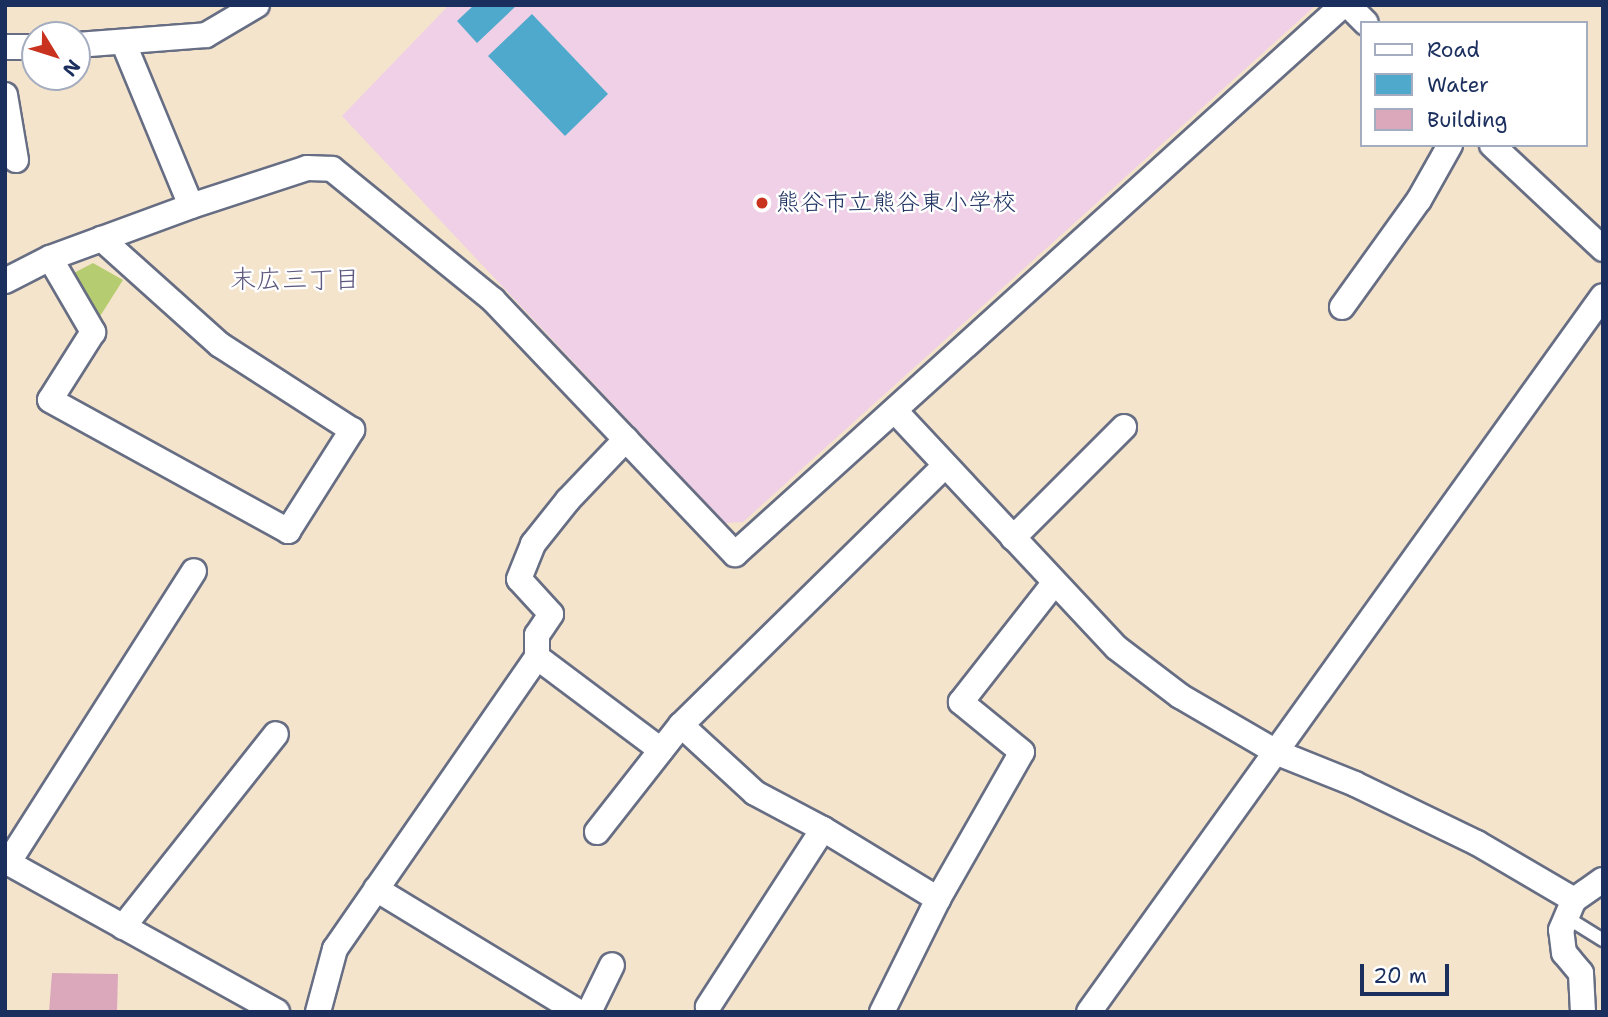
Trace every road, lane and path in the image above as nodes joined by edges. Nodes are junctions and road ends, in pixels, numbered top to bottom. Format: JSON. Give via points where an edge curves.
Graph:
{"nodes":[{"id":1,"x":257,"y":5,"type":"edge"},
{"id":2,"x":1346,"y":5,"type":"edge"},
{"id":3,"x":1364,"y":21,"type":"edge"},
{"id":4,"x":124,"y":44,"type":"junction"},
{"id":5,"x":91,"y":45,"type":"edge"},
{"id":6,"x":5,"y":95,"type":"edge"},
{"id":7,"x":1449,"y":147,"type":"edge"},
{"id":8,"x":1494,"y":147,"type":"edge"},
{"id":9,"x":16,"y":160,"type":"dead end"},
{"id":10,"x":191,"y":206,"type":"junction"},
{"id":11,"x":102,"y":239,"type":"junction"},
{"id":12,"x":1603,"y":249,"type":"edge"},
{"id":13,"x":50,"y":258,"type":"junction"},
{"id":14,"x":5,"y":281,"type":"edge"},
{"id":15,"x":1603,"y":296,"type":"edge"},
{"id":16,"x":1342,"y":307,"type":"dead end"},
{"id":17,"x":897,"y":412,"type":"junction"},
{"id":18,"x":1124,"y":427,"type":"dead end"},
{"id":19,"x":626,"y":439,"type":"junction"},
{"id":20,"x":945,"y":466,"type":"junction"},
{"id":21,"x":1013,"y":538,"type":"junction"},
{"id":22,"x":194,"y":571,"type":"dead end"},
{"id":23,"x":1055,"y":582,"type":"junction"},
{"id":24,"x":537,"y":657,"type":"junction"},
{"id":25,"x":681,"y":725,"type":"junction"},
{"id":26,"x":276,"y":734,"type":"dead end"},
{"id":27,"x":661,"y":750,"type":"junction"},
{"id":28,"x":1278,"y":753,"type":"junction"},
{"id":29,"x":823,"y":829,"type":"junction"},
{"id":30,"x":597,"y":832,"type":"dead end"},
{"id":31,"x":7,"y":862,"type":"edge"},
{"id":32,"x":1603,"y":880,"type":"edge"},
{"id":33,"x":376,"y":889,"type":"junction"},
{"id":34,"x":938,"y":899,"type":"junction"},
{"id":35,"x":1570,"y":909,"type":"junction"},
{"id":36,"x":123,"y":927,"type":"junction"},
{"id":37,"x":1603,"y":940,"type":"edge"},
{"id":38,"x":612,"y":965,"type":"dead end"},
{"id":39,"x":708,"y":1007,"type":"dead end"},
{"id":40,"x":277,"y":1012,"type":"edge"},
{"id":41,"x":318,"y":1012,"type":"edge"},
{"id":42,"x":578,"y":1012,"type":"edge"},
{"id":43,"x":589,"y":1012,"type":"edge"},
{"id":44,"x":882,"y":1012,"type":"edge"},
{"id":45,"x":1089,"y":1012,"type":"edge"},
{"id":46,"x":1583,"y":1012,"type":"edge"}],
"edges":[{"from":1,"to":4,"type":"street","via":[[206,35]]},
{"from":2,"to":3,"type":"street"},
{"from":2,"to":17,"type":"street"},
{"from":4,"to":5,"type":"street"},
{"from":4,"to":10,"type":"street"},
{"from":6,"to":9,"type":"street"},
{"from":7,"to":16,"type":"street","via":[[1419,200]]},
{"from":8,"to":12,"type":"street"},
{"from":10,"to":11,"type":"street"},
{"from":10,"to":19,"type":"street","via":[[307,168],[332,169],[493,300]]},
{"from":11,"to":13,"type":"street"},
{"from":11,"to":13,"type":"street","via":[[220,345],[352,430],[288,531],[50,400],[93,332]]},
{"from":13,"to":14,"type":"street"},
{"from":15,"to":28,"type":"street"},
{"from":17,"to":19,"type":"street","via":[[735,554]]},
{"from":17,"to":20,"type":"street"},
{"from":18,"to":21,"type":"street"},
{"from":19,"to":24,"type":"street","via":[[542,533],[519,579],[551,614],[537,635]]},
{"from":20,"to":21,"type":"street"},
{"from":20,"to":25,"type":"street"},
{"from":21,"to":23,"type":"street"},
{"from":22,"to":31,"type":"street"},
{"from":23,"to":28,"type":"street","via":[[1117,648],[1180,696]]},
{"from":23,"to":34,"type":"street","via":[[961,702],[1022,752]]},
{"from":24,"to":27,"type":"street"},
{"from":24,"to":33,"type":"street"},
{"from":25,"to":27,"type":"street"},
{"from":25,"to":29,"type":"street","via":[[755,793]]},
{"from":26,"to":36,"type":"street"},
{"from":27,"to":30,"type":"street"},
{"from":28,"to":35,"type":"street","via":[[1477,843]]},
{"from":28,"to":45,"type":"street"},
{"from":29,"to":34,"type":"street"},
{"from":29,"to":39,"type":"street"},
{"from":31,"to":36,"type":"street"},
{"from":32,"to":35,"type":"street"},
{"from":33,"to":41,"type":"street","via":[[335,949]]},
{"from":33,"to":42,"type":"street"},
{"from":34,"to":44,"type":"street"},
{"from":35,"to":37,"type":"lane"},
{"from":35,"to":46,"type":"street","via":[[1561,930],[1564,953],[1581,973]]},
{"from":36,"to":40,"type":"street"},
{"from":38,"to":43,"type":"street"}]}
